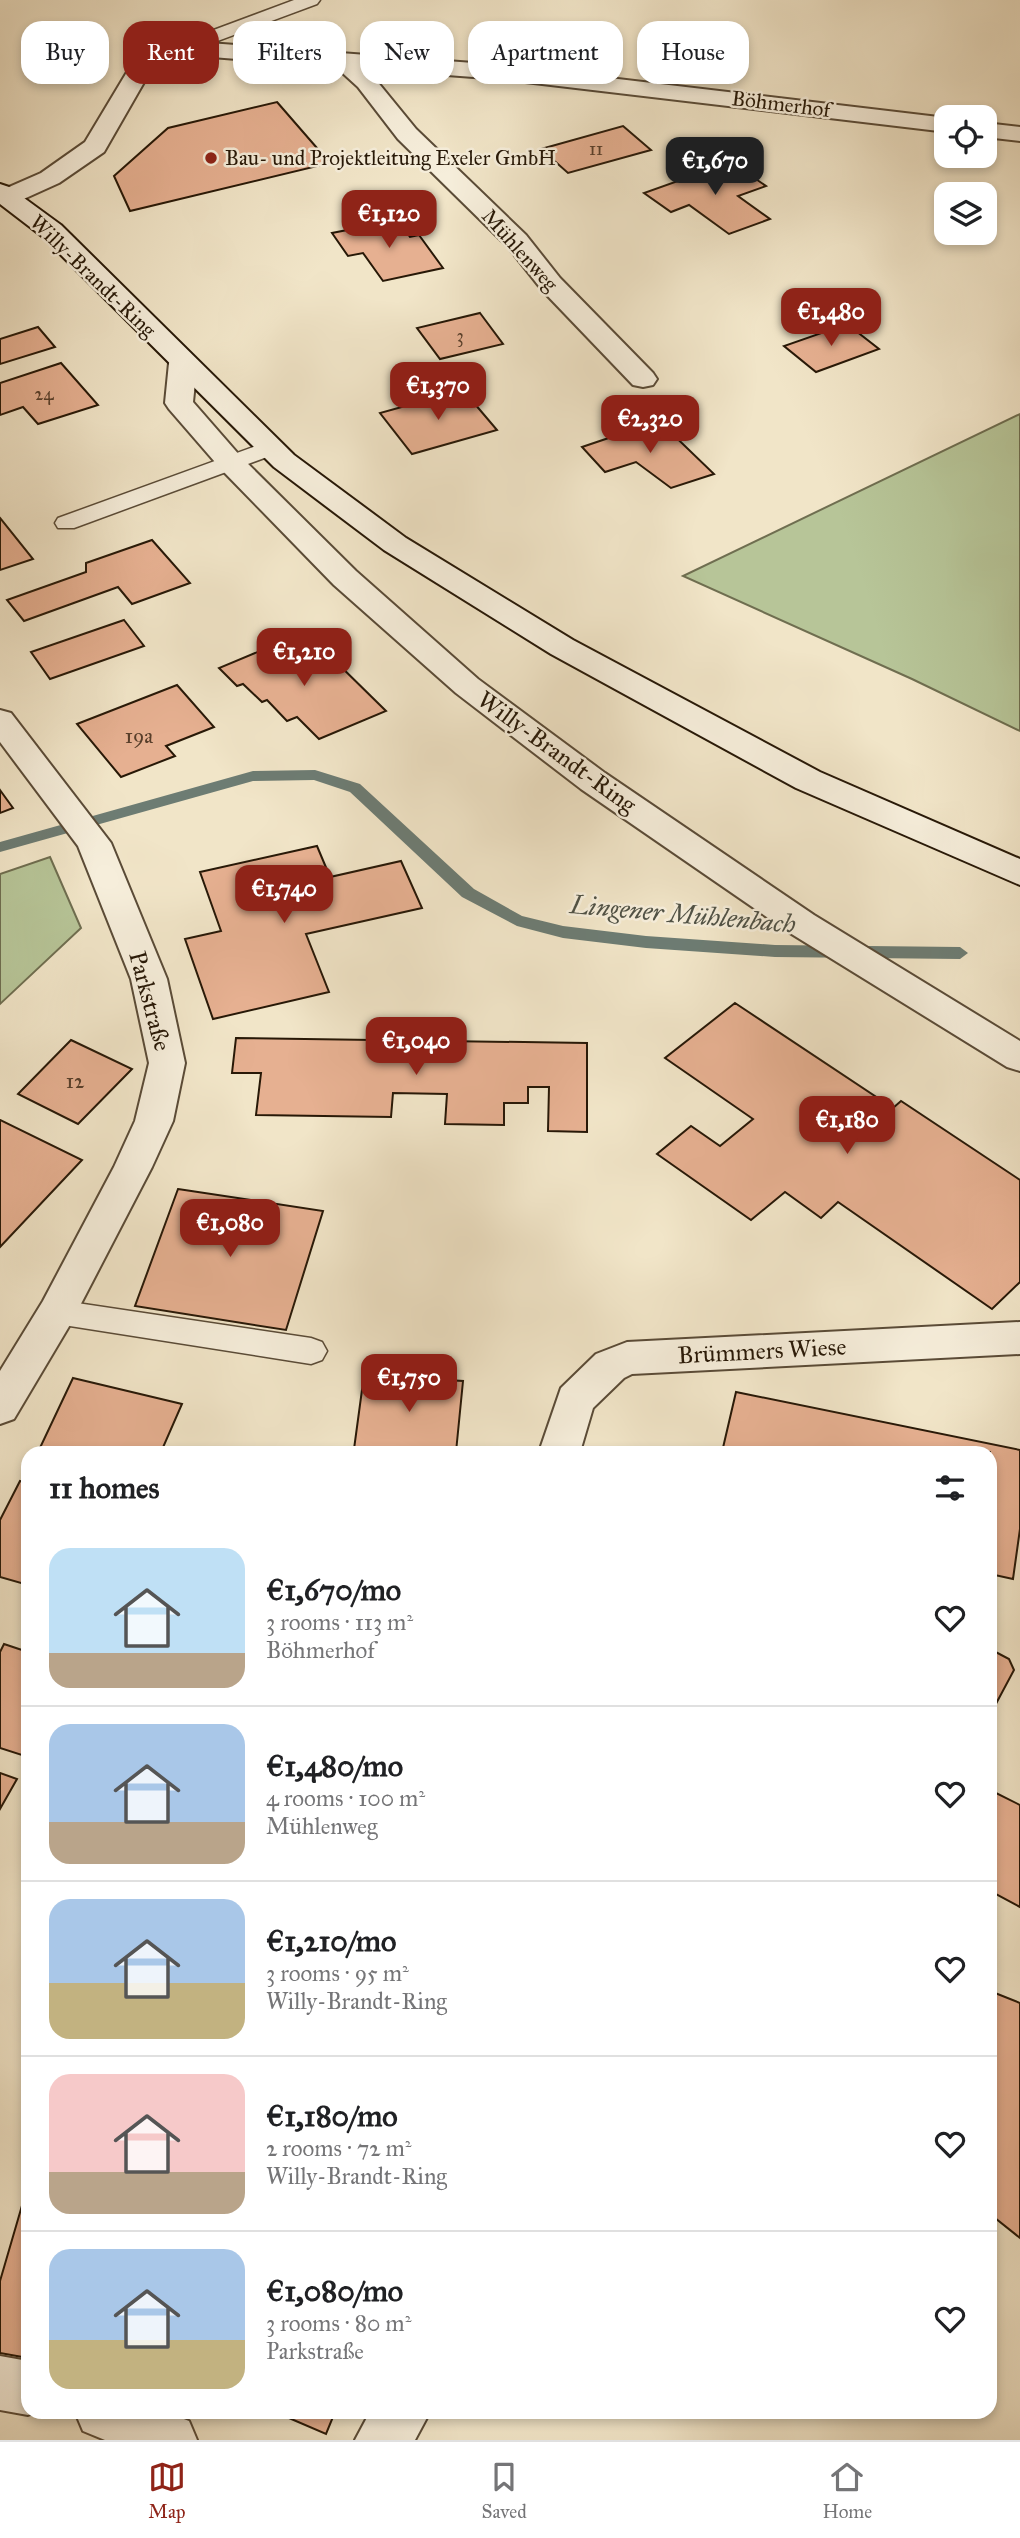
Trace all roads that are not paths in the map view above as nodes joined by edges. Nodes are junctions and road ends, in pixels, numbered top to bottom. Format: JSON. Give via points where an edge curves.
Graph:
{"nodes":[{"id":1,"x":311,"y":0,"type":"edge"},
{"id":2,"x":219,"y":34,"type":"edge"},
{"id":3,"x":346,"y":59,"type":"edge"},
{"id":4,"x":346,"y":63,"type":"edge"},
{"id":5,"x":131,"y":84,"type":"edge"},
{"id":6,"x":934,"y":123,"type":"edge"},
{"id":7,"x":997,"y":131,"type":"edge"},
{"id":8,"x":1020,"y":134,"type":"edge"},
{"id":9,"x":4,"y":194,"type":"edge"},
{"id":10,"x":183,"y":363,"type":"junction"},
{"id":11,"x":643,"y":379,"type":"dead end"},
{"id":12,"x":270,"y":448,"type":"junction"},
{"id":13,"x":231,"y":463,"type":"junction"},
{"id":14,"x":66,"y":523,"type":"dead end"},
{"id":15,"x":0,"y":720,"type":"edge"},
{"id":16,"x":1020,"y":873,"type":"edge"},
{"id":17,"x":1020,"y":1058,"type":"edge"},
{"id":18,"x":57,"y":1312,"type":"junction"},
{"id":19,"x":1020,"y":1338,"type":"edge"},
{"id":20,"x":311,"y":1351,"type":"dead end"},
{"id":21,"x":0,"y":1407,"type":"edge"},
{"id":22,"x":562,"y":1446,"type":"edge"},
{"id":23,"x":0,"y":2383,"type":"edge"},
{"id":24,"x":21,"y":2387,"type":"edge"},
{"id":25,"x":119,"y":2419,"type":"edge"},
{"id":26,"x":398,"y":2419,"type":"edge"},
{"id":27,"x":170,"y":2440,"type":"edge"},
{"id":28,"x":382,"y":2440,"type":"edge"}],
"edges":[{"from":1,"to":2,"type":"lane"},
{"from":3,"to":6,"type":"street","name":"Böhmerhof","via":[[500,72]]},
{"from":4,"to":11,"type":"street","name":"Mühlenweg","via":[[367,82],[407,134],[517,241],[551,284]]},
{"from":5,"to":9,"type":"street","via":[[95,147],[50,178]]},
{"from":7,"to":8,"type":"street"},
{"from":9,"to":10,"type":"street","name":"Willy-Brandt-Ring","via":[[52,231]]},
{"from":10,"to":12,"type":"street","name":"Willy-Brandt-Ring"},
{"from":10,"to":13,"type":"street","name":"Willy-Brandt-Ring","via":[[179,403]]},
{"from":12,"to":13,"type":"lane"},
{"from":12,"to":16,"type":"street","name":"Willy-Brandt-Ring","via":[[395,544],[562,647],[808,780]]},
{"from":13,"to":14,"type":"lane"},
{"from":13,"to":17,"type":"street","name":"Willy-Brandt-Ring","via":[[345,578],[467,686],[593,781],[802,924]]},
{"from":15,"to":18,"type":"street","name":"Parkstraße","via":[[94,843],[149,979],[167,1063],[154,1121]]},
{"from":18,"to":20,"type":"lane"},
{"from":18,"to":21,"type":"street","name":"Parkstraße"},
{"from":19,"to":22,"type":"street","name":"Brümmers Wiese","via":[[626,1358],[610,1366],[575,1400]]},
{"from":23,"to":24,"type":"street"},
{"from":25,"to":27,"type":"street"},
{"from":26,"to":28,"type":"street"}]}
